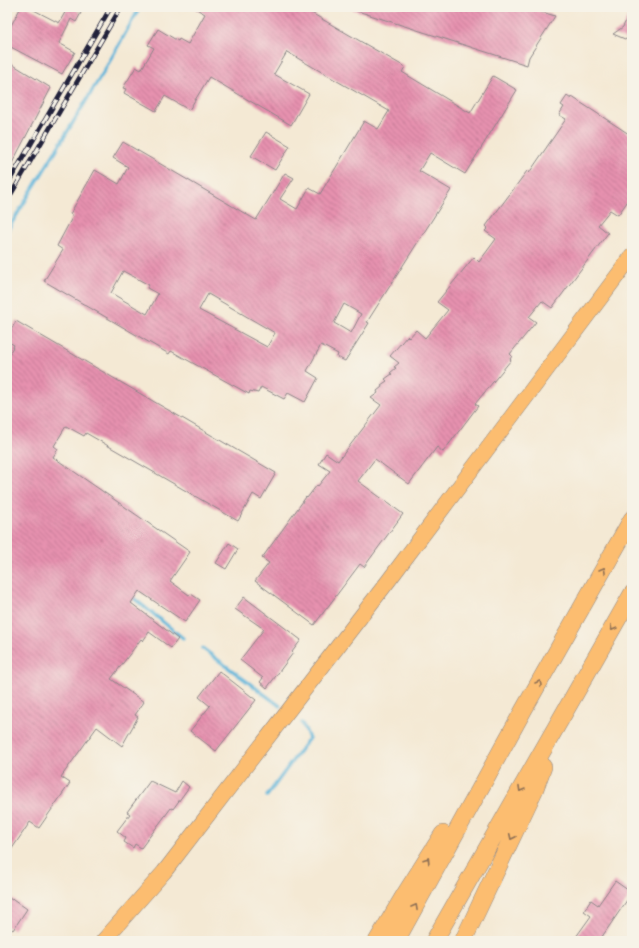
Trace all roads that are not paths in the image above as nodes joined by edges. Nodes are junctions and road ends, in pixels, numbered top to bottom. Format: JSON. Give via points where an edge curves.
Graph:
{"nodes":[{"id":1,"x":632,"y":256,"type":"edge"},
{"id":2,"x":632,"y":519,"type":"edge"},
{"id":3,"x":632,"y":594,"type":"edge"},
{"id":4,"x":524,"y":709,"type":"junction"},
{"id":5,"x":565,"y":711,"type":"junction"},
{"id":6,"x":103,"y":941,"type":"edge"},
{"id":7,"x":377,"y":941,"type":"edge"},
{"id":8,"x":396,"y":941,"type":"edge"},
{"id":9,"x":434,"y":941,"type":"edge"},
{"id":10,"x":463,"y":941,"type":"edge"}],
"edges":[{"from":1,"to":6,"type":"main road","via":[[389,580],[169,866]]},
{"from":4,"to":2,"type":"highway","one_way":true},
{"from":3,"to":5,"type":"highway","one_way":true},
{"from":7,"to":4,"type":"highway","one_way":true},
{"from":8,"to":4,"type":"highway","one_way":true},
{"from":5,"to":9,"type":"highway","one_way":true},
{"from":5,"to":10,"type":"highway","one_way":true,"via":[[534,791]]}]}
